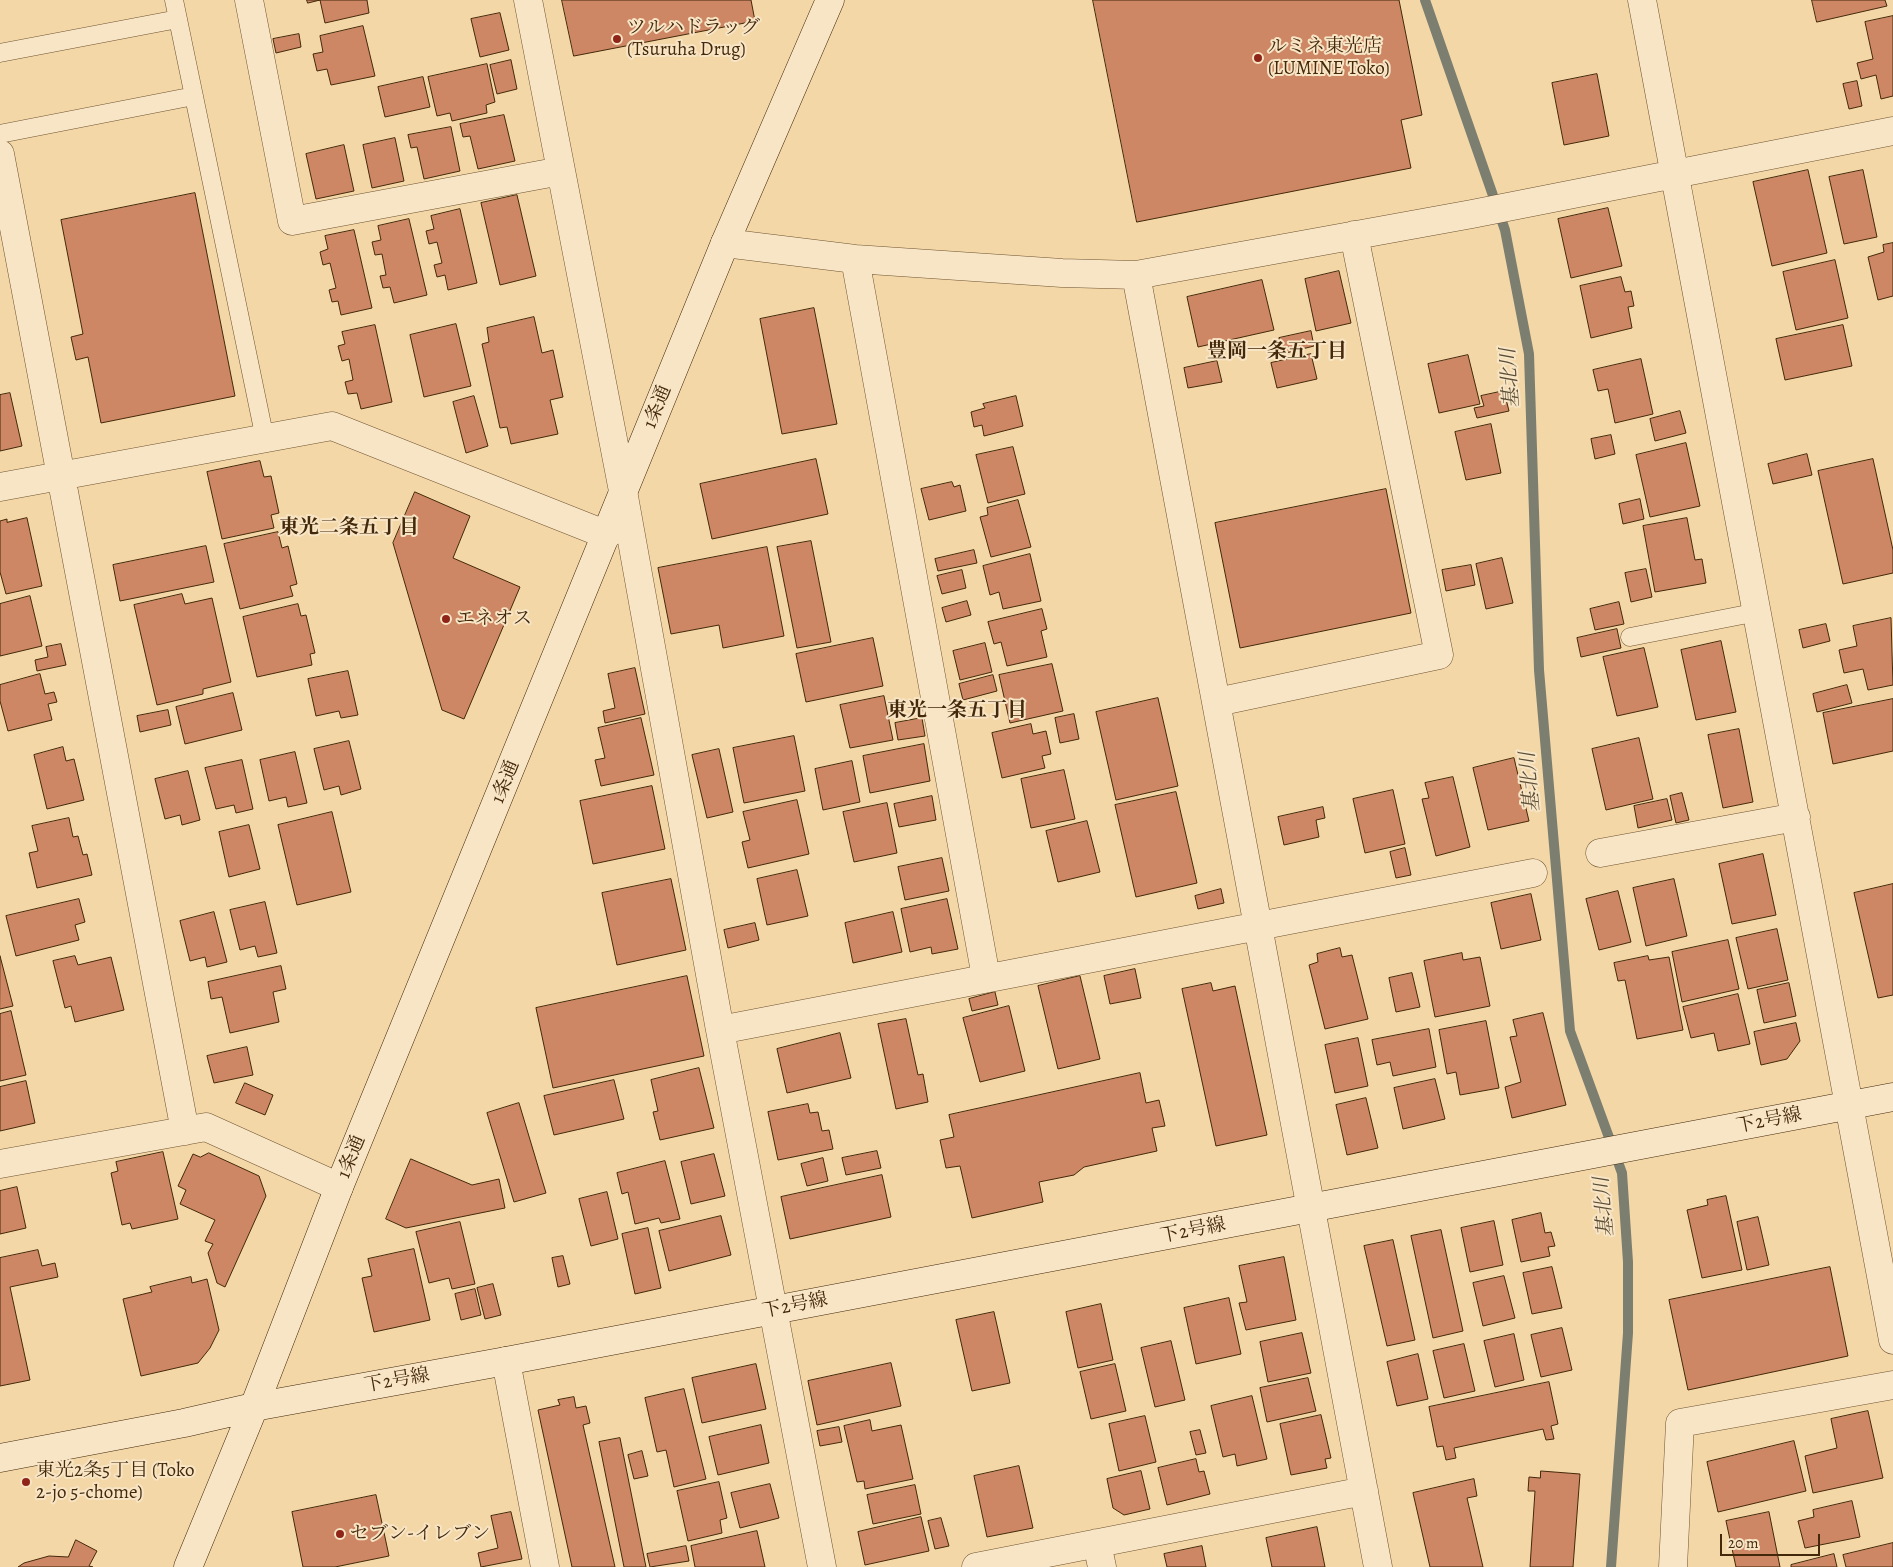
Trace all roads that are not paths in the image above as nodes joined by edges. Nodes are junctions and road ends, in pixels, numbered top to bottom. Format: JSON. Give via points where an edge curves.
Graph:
{"nodes":[{"id":1,"x":174,"y":0,"type":"edge"},
{"id":2,"x":249,"y":0,"type":"edge"},
{"id":3,"x":528,"y":0,"type":"edge"},
{"id":4,"x":830,"y":0,"type":"edge"},
{"id":5,"x":1642,"y":0,"type":"edge"},
{"id":6,"x":178,"y":19,"type":"junction"},
{"id":7,"x":0,"y":53,"type":"edge"},
{"id":8,"x":194,"y":96,"type":"junction"},
{"id":9,"x":1893,"y":131,"type":"edge"},
{"id":10,"x":0,"y":134,"type":"edge"},
{"id":11,"x":0,"y":154,"type":"edge"},
{"id":12,"x":561,"y":171,"type":"junction"},
{"id":13,"x":1676,"y":175,"type":"junction"},
{"id":14,"x":1354,"y":235,"type":"junction"},
{"id":15,"x":724,"y":242,"type":"junction"},
{"id":16,"x":855,"y":259,"type":"junction"},
{"id":17,"x":1136,"y":275,"type":"junction"},
{"id":18,"x":265,"y":439,"type":"junction"},
{"id":19,"x":61,"y":475,"type":"junction"},
{"id":20,"x":0,"y":487,"type":"edge"},
{"id":21,"x":623,"y":491,"type":"junction"},
{"id":22,"x":607,"y":535,"type":"junction"},
{"id":23,"x":1758,"y":612,"type":"junction"},
{"id":24,"x":1630,"y":637,"type":"dead end"},
{"id":25,"x":1217,"y":702,"type":"junction"},
{"id":26,"x":1796,"y":817,"type":"junction"},
{"id":27,"x":1600,"y":853,"type":"dead end"},
{"id":28,"x":1533,"y":873,"type":"dead end"},
{"id":29,"x":1260,"y":926,"type":"junction"},
{"id":30,"x":986,"y":977,"type":"junction"},
{"id":31,"x":720,"y":1030,"type":"junction"},
{"id":32,"x":1893,"y":1097,"type":"edge"},
{"id":33,"x":1850,"y":1106,"type":"junction"},
{"id":34,"x":185,"y":1131,"type":"junction"},
{"id":35,"x":0,"y":1164,"type":"edge"},
{"id":36,"x":340,"y":1187,"type":"junction"},
{"id":37,"x":1310,"y":1209,"type":"junction"},
{"id":38,"x":774,"y":1310,"type":"junction"},
{"id":39,"x":1893,"y":1340,"type":"edge"},
{"id":40,"x":506,"y":1361,"type":"junction"},
{"id":41,"x":1893,"y":1385,"type":"edge"},
{"id":42,"x":254,"y":1407,"type":"junction"},
{"id":43,"x":0,"y":1458,"type":"edge"},
{"id":44,"x":1364,"y":1491,"type":"junction"},
{"id":45,"x":1100,"y":1555,"type":"edge"},
{"id":46,"x":188,"y":1567,"type":"edge"},
{"id":47,"x":545,"y":1567,"type":"edge"},
{"id":48,"x":822,"y":1567,"type":"edge"},
{"id":49,"x":976,"y":1567,"type":"edge"},
{"id":50,"x":1378,"y":1567,"type":"edge"},
{"id":51,"x":1673,"y":1567,"type":"edge"}],
"edges":[{"from":1,"to":6,"type":"lane"},
{"from":2,"to":12,"type":"street","via":[[292,221]]},
{"from":3,"to":12,"type":"street"},
{"from":4,"to":15,"type":"street","name":"1条通"},
{"from":5,"to":13,"type":"street"},
{"from":6,"to":7,"type":"lane"},
{"from":6,"to":8,"type":"lane"},
{"from":8,"to":10,"type":"lane"},
{"from":8,"to":18,"type":"lane"},
{"from":9,"to":13,"type":"street"},
{"from":11,"to":19,"type":"street"},
{"from":12,"to":21,"type":"street"},
{"from":13,"to":14,"type":"street"},
{"from":13,"to":23,"type":"street"},
{"from":14,"to":17,"type":"street"},
{"from":14,"to":25,"type":"street","via":[[1439,654]]},
{"from":15,"to":16,"type":"street"},
{"from":15,"to":21,"type":"street","name":"1条通"},
{"from":16,"to":17,"type":"street"},
{"from":16,"to":30,"type":"street"},
{"from":17,"to":25,"type":"street"},
{"from":18,"to":19,"type":"street"},
{"from":18,"to":22,"type":"street","via":[[332,426]]},
{"from":19,"to":20,"type":"street"},
{"from":19,"to":34,"type":"street"},
{"from":21,"to":22,"type":"street","name":"1条通"},
{"from":21,"to":31,"type":"street"},
{"from":22,"to":36,"type":"street","name":"1条通"},
{"from":23,"to":24,"type":"lane"},
{"from":23,"to":26,"type":"street"},
{"from":25,"to":29,"type":"street"},
{"from":26,"to":27,"type":"street"},
{"from":26,"to":33,"type":"street"},
{"from":28,"to":29,"type":"street"},
{"from":29,"to":30,"type":"street"},
{"from":29,"to":37,"type":"street"},
{"from":30,"to":31,"type":"street"},
{"from":31,"to":38,"type":"street"},
{"from":32,"to":33,"type":"street","name":"下2号線"},
{"from":33,"to":37,"type":"street","name":"下2号線"},
{"from":33,"to":39,"type":"street"},
{"from":34,"to":35,"type":"street"},
{"from":34,"to":36,"type":"street","via":[[206,1128]]},
{"from":36,"to":42,"type":"street","name":"1条通"},
{"from":37,"to":38,"type":"street","name":"下2号線"},
{"from":37,"to":44,"type":"street"},
{"from":38,"to":40,"type":"street","name":"下2号線"},
{"from":38,"to":48,"type":"street"},
{"from":40,"to":42,"type":"street","name":"下2号線"},
{"from":40,"to":47,"type":"street"},
{"from":41,"to":51,"type":"street","via":[[1680,1423]]},
{"from":42,"to":43,"type":"street","name":"下2号線"},
{"from":42,"to":46,"type":"street","name":"1条通"},
{"from":44,"to":45,"type":"street"},
{"from":44,"to":50,"type":"street"},
{"from":45,"to":49,"type":"street"}]}
